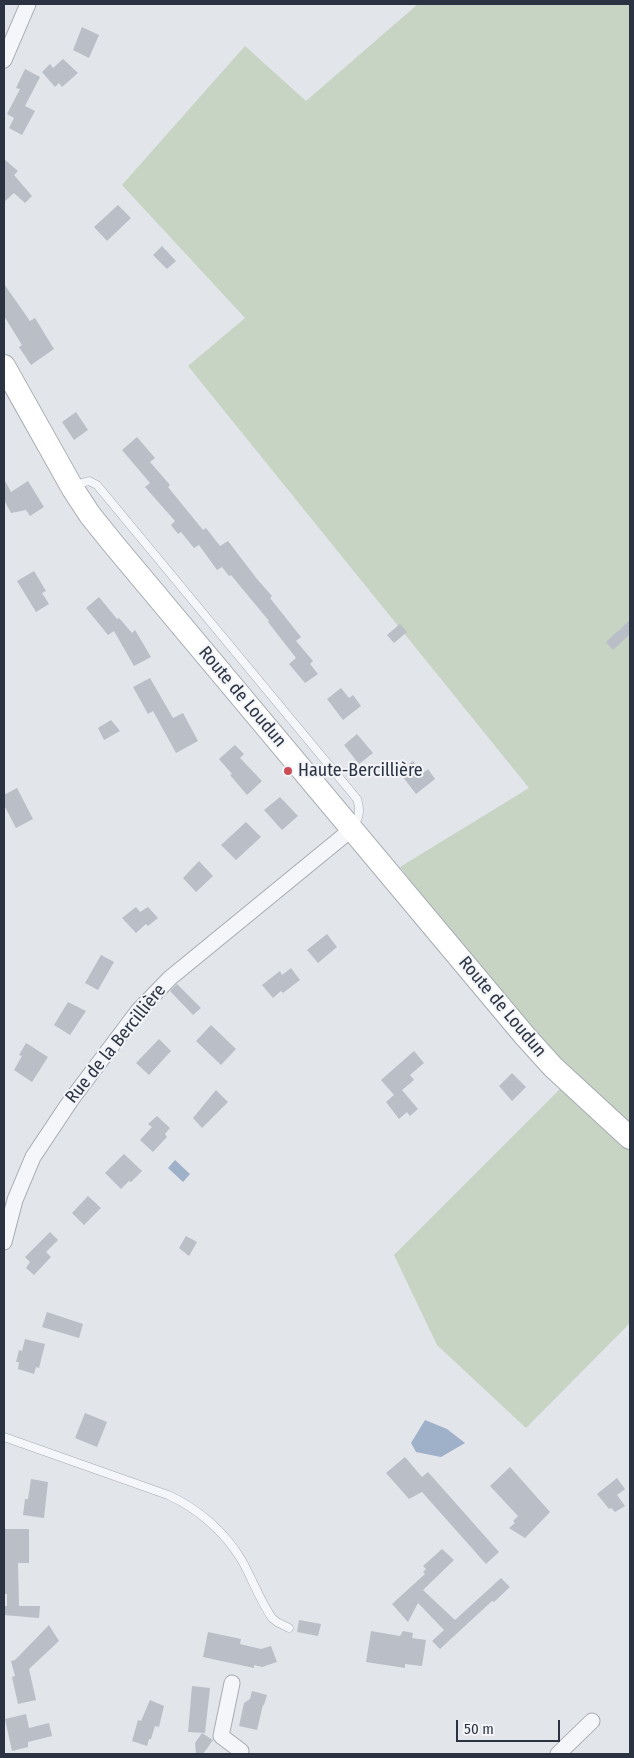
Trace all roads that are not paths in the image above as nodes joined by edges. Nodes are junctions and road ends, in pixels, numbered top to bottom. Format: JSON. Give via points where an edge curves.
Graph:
{"nodes":[{"id":1,"x":28,"y":4,"type":"edge"},
{"id":2,"x":4,"y":60,"type":"edge"},
{"id":3,"x":4,"y":366,"type":"edge"},
{"id":4,"x":352,"y":830,"type":"junction"},
{"id":5,"x":630,"y":1138,"type":"edge"},
{"id":6,"x":4,"y":1242,"type":"edge"},
{"id":7,"x":4,"y":1437,"type":"edge"},
{"id":8,"x":290,"y":1628,"type":"dead end"},
{"id":9,"x":232,"y":1683,"type":"dead end"},
{"id":10,"x":592,"y":1721,"type":"dead end"},
{"id":11,"x":239,"y":1754,"type":"edge"},
{"id":12,"x":558,"y":1754,"type":"edge"}],
"edges":[{"from":1,"to":2,"type":"street"},
{"from":3,"to":4,"type":"main road","name":"Route de Loudun","via":[[90,514]]},
{"from":4,"to":5,"type":"main road","name":"Route de Loudun","via":[[525,1036],[553,1067]]},
{"from":4,"to":6,"type":"street","name":"Rue de la Bercillière","via":[[170,978],[138,1010],[33,1156],[15,1200]]},
{"from":7,"to":8,"type":"lane","via":[[168,1495],[192,1508],[218,1531],[240,1558],[272,1618]]},
{"from":9,"to":11,"type":"street","via":[[221,1736],[242,1751]]},
{"from":10,"to":12,"type":"street"}]}
